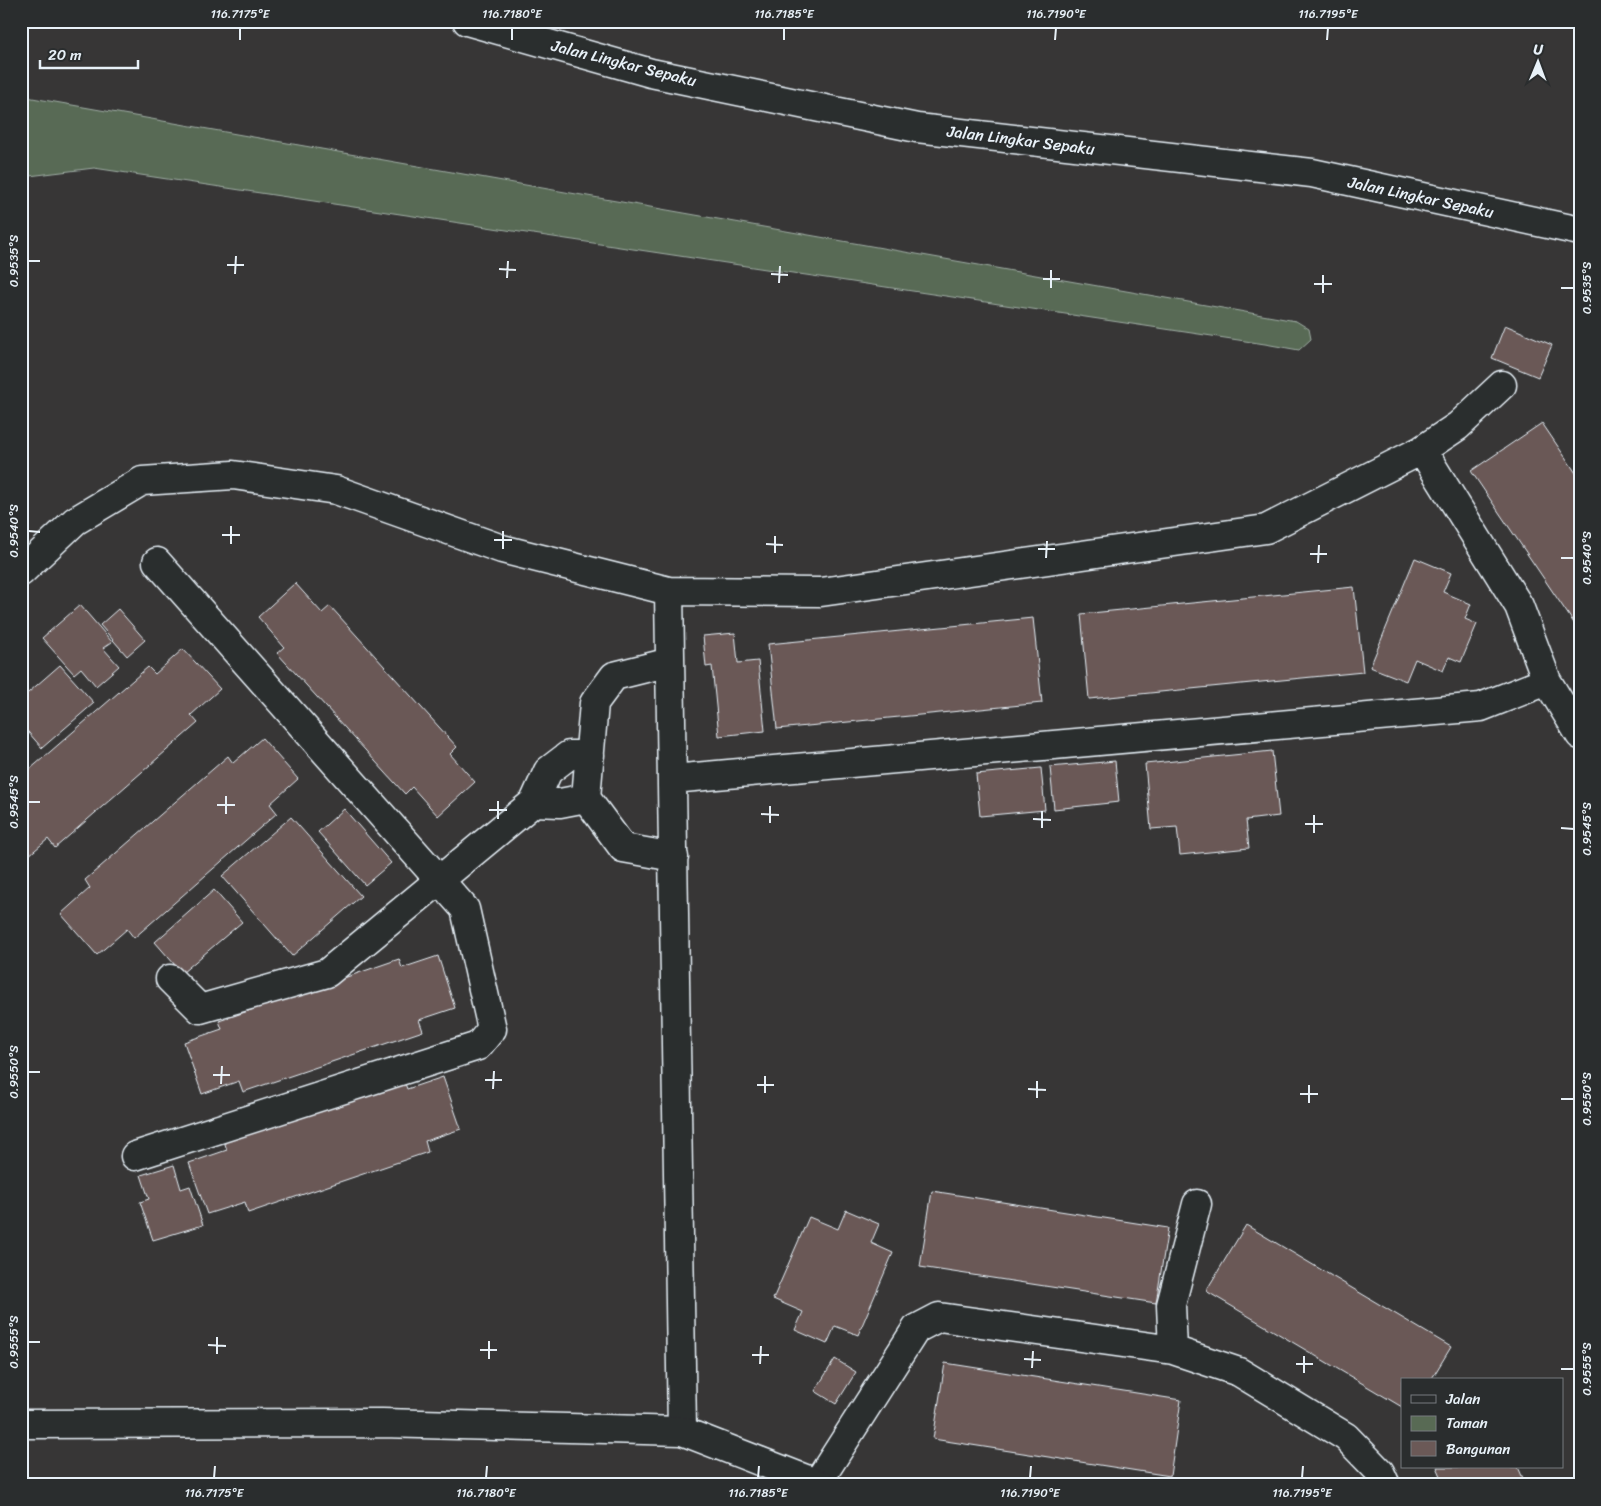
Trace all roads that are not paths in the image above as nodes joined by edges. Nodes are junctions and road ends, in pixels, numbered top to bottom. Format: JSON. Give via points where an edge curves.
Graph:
{"nodes":[{"id":1,"x":467,"y":21,"type":"edge"},
{"id":2,"x":1580,"y":231,"type":"edge"},
{"id":3,"x":1502,"y":385,"type":"dead end"},
{"id":4,"x":1422,"y":450,"type":"junction"},
{"id":5,"x":157,"y":562,"type":"dead end"},
{"id":6,"x":21,"y":572,"type":"edge"},
{"id":7,"x":670,"y":591,"type":"junction"},
{"id":8,"x":670,"y":662,"type":"junction"},
{"id":9,"x":1547,"y":681,"type":"junction"},
{"id":10,"x":1580,"y":735,"type":"edge"},
{"id":11,"x":590,"y":755,"type":"junction"},
{"id":12,"x":672,"y":779,"type":"junction"},
{"id":13,"x":586,"y":798,"type":"junction"},
{"id":14,"x":534,"y":802,"type":"junction"},
{"id":15,"x":674,"y":857,"type":"junction"},
{"id":16,"x":439,"y":880,"type":"junction"},
{"id":17,"x":170,"y":979,"type":"dead end"},
{"id":18,"x":135,"y":1156,"type":"dead end"},
{"id":19,"x":1197,"y":1204,"type":"dead end"},
{"id":20,"x":1173,"y":1350,"type":"junction"},
{"id":21,"x":21,"y":1424,"type":"edge"},
{"id":22,"x":682,"y":1431,"type":"junction"},
{"id":23,"x":820,"y":1484,"type":"edge"},
{"id":24,"x":1386,"y":1485,"type":"edge"}],
"edges":[{"from":1,"to":2,"type":"street","name":"Jalan Lingkar Sepaku","via":[[651,73],[917,128],[1312,174]]},
{"from":3,"to":4,"type":"street","via":[[1458,426]]},
{"from":4,"to":7,"type":"street","via":[[1266,529],[821,592]]},
{"from":4,"to":9,"type":"street","via":[[1519,606]]},
{"from":5,"to":16,"type":"street"},
{"from":6,"to":7,"type":"street","via":[[75,522],[142,481],[233,474],[336,490],[502,550]]},
{"from":7,"to":8,"type":"street"},
{"from":8,"to":11,"type":"street","via":[[614,676],[594,704]]},
{"from":8,"to":12,"type":"street"},
{"from":9,"to":10,"type":"street"},
{"from":9,"to":12,"type":"street","via":[[1481,707]]},
{"from":11,"to":13,"type":"street"},
{"from":11,"to":14,"type":"street","via":[[569,755],[548,771]]},
{"from":12,"to":15,"type":"street"},
{"from":13,"to":14,"type":"street","via":[[560,803]]},
{"from":13,"to":15,"type":"street","via":[[623,848]]},
{"from":14,"to":16,"type":"street"},
{"from":15,"to":22,"type":"street"},
{"from":16,"to":17,"type":"street","via":[[327,973],[200,1009]]},
{"from":16,"to":18,"type":"street","via":[[465,909],[492,1029],[478,1046]]},
{"from":19,"to":20,"type":"street","via":[[1171,1305]]},
{"from":20,"to":23,"type":"street","via":[[938,1317],[916,1330]]},
{"from":20,"to":24,"type":"street","via":[[1239,1372],[1346,1438],[1380,1472]]},
{"from":21,"to":22,"type":"street","via":[[382,1423]]},
{"from":22,"to":23,"type":"street"}]}
